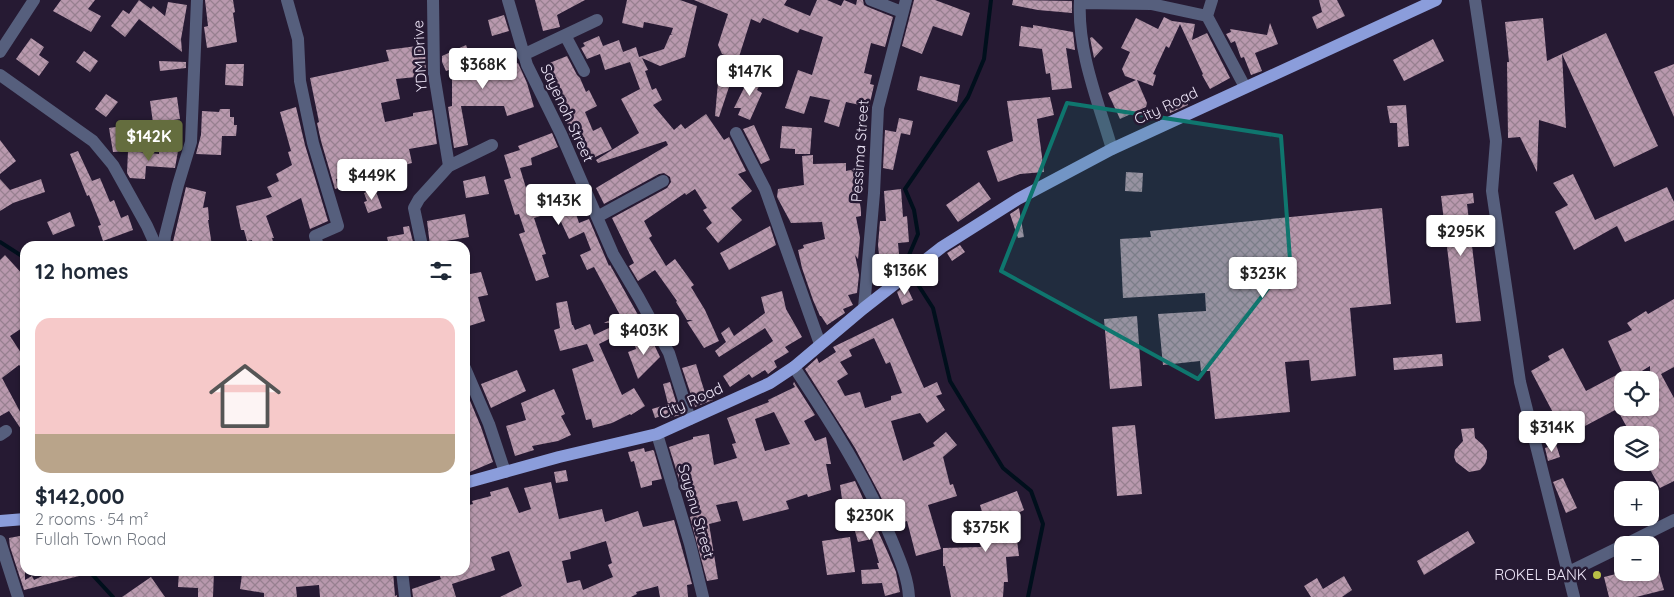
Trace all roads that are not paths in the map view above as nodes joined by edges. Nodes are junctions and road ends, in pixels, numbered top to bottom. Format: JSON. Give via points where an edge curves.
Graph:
{"nodes":[{"id":1,"x":34,"y":0,"type":"edge"},
{"id":2,"x":197,"y":0,"type":"edge"},
{"id":3,"x":287,"y":0,"type":"edge"},
{"id":4,"x":433,"y":0,"type":"edge"},
{"id":5,"x":508,"y":0,"type":"edge"},
{"id":6,"x":871,"y":0,"type":"edge"},
{"id":7,"x":1212,"y":0,"type":"edge"},
{"id":8,"x":1436,"y":0,"type":"edge"},
{"id":9,"x":1475,"y":0,"type":"edge"},
{"id":10,"x":1080,"y":2,"type":"edge"},
{"id":11,"x":904,"y":6,"type":"edge"},
{"id":12,"x":1207,"y":16,"type":"junction"},
{"id":13,"x":597,"y":20,"type":"dead end"},
{"id":14,"x":565,"y":35,"type":"junction"},
{"id":15,"x":0,"y":52,"type":"edge"},
{"id":16,"x":525,"y":60,"type":"junction"},
{"id":17,"x":584,"y":71,"type":"dead end"},
{"id":18,"x":0,"y":75,"type":"edge"},
{"id":19,"x":1245,"y":87,"type":"junction"},
{"id":20,"x":736,"y":133,"type":"dead end"},
{"id":21,"x":492,"y":145,"type":"dead end"},
{"id":22,"x":1112,"y":149,"type":"junction"},
{"id":23,"x":449,"y":166,"type":"junction"},
{"id":24,"x":663,"y":181,"type":"dead end"},
{"id":25,"x":597,"y":217,"type":"junction"},
{"id":26,"x":154,"y":241,"type":"edge"},
{"id":27,"x":164,"y":241,"type":"edge"},
{"id":28,"x":317,"y":241,"type":"edge"},
{"id":29,"x":421,"y":241,"type":"edge"},
{"id":30,"x":864,"y":308,"type":"junction"},
{"id":31,"x":820,"y":344,"type":"junction"},
{"id":32,"x":794,"y":367,"type":"junction"},
{"id":33,"x":470,"y":380,"type":"edge"},
{"id":34,"x":690,"y":419,"type":"junction"},
{"id":35,"x":657,"y":434,"type":"junction"},
{"id":36,"x":505,"y":472,"type":"junction"},
{"id":37,"x":470,"y":482,"type":"edge"},
{"id":38,"x":20,"y":519,"type":"edge"},
{"id":39,"x":1674,"y":520,"type":"edge"},
{"id":40,"x":0,"y":521,"type":"edge"},
{"id":41,"x":1641,"y":536,"type":"edge"},
{"id":42,"x":0,"y":541,"type":"edge"},
{"id":43,"x":1614,"y":550,"type":"edge"},
{"id":44,"x":1568,"y":573,"type":"junction"},
{"id":45,"x":403,"y":576,"type":"edge"},
{"id":46,"x":18,"y":597,"type":"edge"},
{"id":47,"x":405,"y":597,"type":"edge"},
{"id":48,"x":702,"y":597,"type":"edge"},
{"id":49,"x":909,"y":597,"type":"edge"},
{"id":50,"x":1574,"y":597,"type":"edge"}],
"edges":[{"from":1,"to":15,"type":"street"},
{"from":2,"to":27,"type":"street","via":[[191,142]]},
{"from":3,"to":28,"type":"street","via":[[298,39],[300,81],[313,143],[338,226]]},
{"from":4,"to":23,"type":"street","name":"YDM Drive","via":[[434,74]]},
{"from":5,"to":16,"type":"street","name":"Sayenoh Street"},
{"from":6,"to":11,"type":"street"},
{"from":7,"to":12,"type":"street"},
{"from":8,"to":19,"type":"main road","name":"City Road"},
{"from":9,"to":44,"type":"street","via":[[1496,141],[1492,192],[1520,382]]},
{"from":10,"to":12,"type":"street","via":[[1152,4]]},
{"from":10,"to":22,"type":"street","via":[[1084,52]]},
{"from":11,"to":30,"type":"street","name":"Pessima Street","via":[[878,108]]},
{"from":12,"to":19,"type":"street"},
{"from":13,"to":14,"type":"street"},
{"from":14,"to":16,"type":"street"},
{"from":14,"to":17,"type":"street"},
{"from":16,"to":25,"type":"street","name":"Sayenoh Street"},
{"from":18,"to":26,"type":"street","via":[[93,141],[113,164]]},
{"from":19,"to":22,"type":"main road","name":"City Road"},
{"from":20,"to":31,"type":"street","via":[[765,189]]},
{"from":21,"to":23,"type":"street"},
{"from":22,"to":30,"type":"main road","name":"City Road","via":[[1018,199],[942,247]]},
{"from":23,"to":29,"type":"street","via":[[414,208]]},
{"from":24,"to":25,"type":"street"},
{"from":25,"to":34,"type":"street","name":"Sayenoh Street","via":[[613,254],[669,353]]},
{"from":30,"to":31,"type":"main road","name":"City Road"},
{"from":31,"to":32,"type":"main road","name":"City Road"},
{"from":32,"to":34,"type":"main road","name":"City Road","via":[[770,383]]},
{"from":32,"to":49,"type":"street","via":[[880,510],[905,573]]},
{"from":33,"to":36,"type":"street"},
{"from":34,"to":35,"type":"main road","name":"City Road"},
{"from":35,"to":36,"type":"main road","name":"City Road"},
{"from":35,"to":48,"type":"street","name":"Sayenu Street","via":[[690,544]]},
{"from":36,"to":37,"type":"main road","name":"City Road"},
{"from":38,"to":40,"type":"main road"},
{"from":39,"to":41,"type":"street"},
{"from":42,"to":46,"type":"street"},
{"from":43,"to":44,"type":"street"},
{"from":44,"to":50,"type":"street"},
{"from":45,"to":47,"type":"street"}]}
